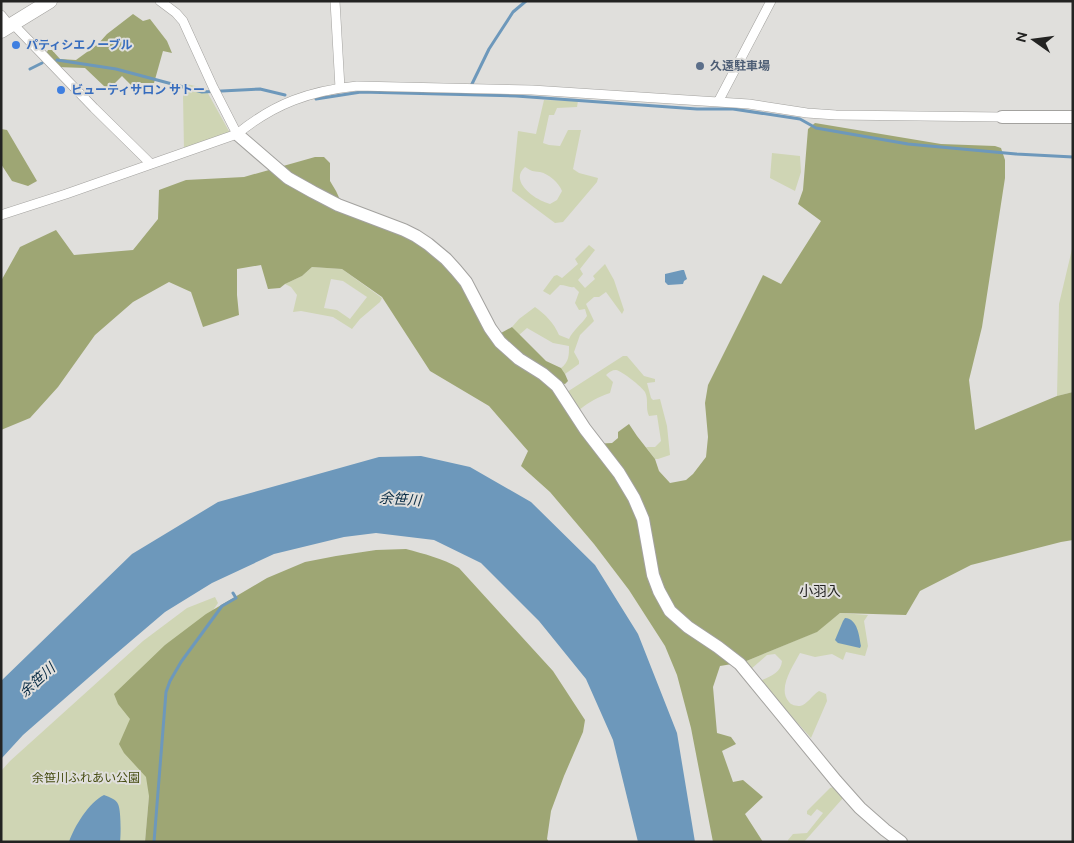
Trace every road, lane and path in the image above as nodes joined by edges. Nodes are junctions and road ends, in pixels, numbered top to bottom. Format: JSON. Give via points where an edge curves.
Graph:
{"nodes":[{"id":1,"x":50,"y":1,"type":"edge"},
{"id":2,"x":160,"y":1,"type":"edge"},
{"id":3,"x":335,"y":1,"type":"edge"},
{"id":4,"x":771,"y":1,"type":"edge"},
{"id":5,"x":6,"y":24,"type":"edge"},
{"id":6,"x":340,"y":88,"type":"junction"},
{"id":7,"x":718,"y":102,"type":"junction"},
{"id":8,"x":1002,"y":117,"type":"joint"},
{"id":9,"x":1073,"y":117,"type":"edge"},
{"id":10,"x":237,"y":134,"type":"junction"},
{"id":11,"x":151,"y":164,"type":"junction"},
{"id":12,"x":1,"y":215,"type":"edge"},
{"id":13,"x":901,"y":842,"type":"edge"}],
"edges":[{"from":1,"to":5,"type":"main road"},
{"from":2,"to":10,"type":"street","via":[[183,21]]},
{"from":3,"to":6,"type":"street"},
{"from":4,"to":7,"type":"street"},
{"from":5,"to":11,"type":"street"},
{"from":6,"to":7,"type":"street","via":[[532,90]]},
{"from":6,"to":10,"type":"street","via":[[285,104],[253,121]]},
{"from":7,"to":8,"type":"street","via":[[807,113]]},
{"from":8,"to":9,"type":"street"},
{"from":10,"to":11,"type":"street"},
{"from":10,"to":13,"type":"street","via":[[288,178],[338,205],[416,236],[451,264],[466,282],[500,342],[519,360],[557,386],[619,474],[643,520],[659,592],[670,610],[688,628],[740,664],[860,808]]},
{"from":11,"to":12,"type":"street"}]}
